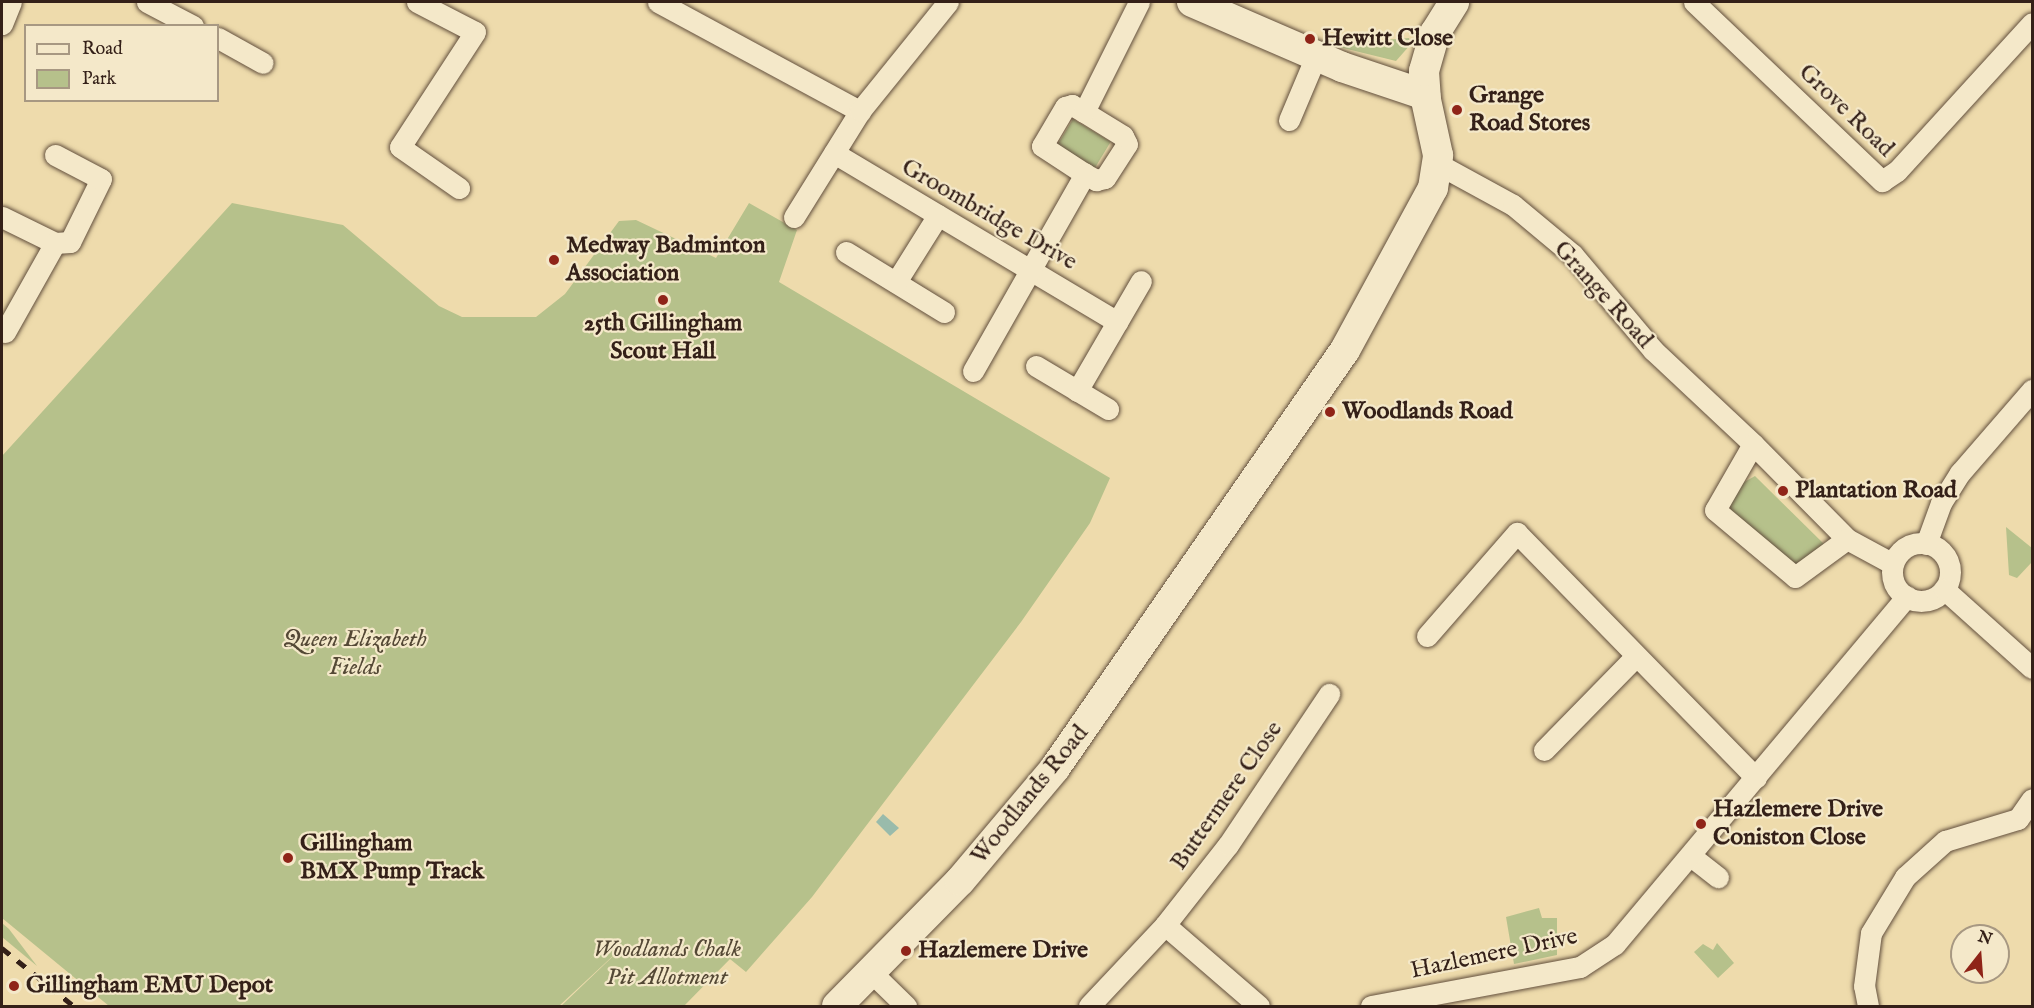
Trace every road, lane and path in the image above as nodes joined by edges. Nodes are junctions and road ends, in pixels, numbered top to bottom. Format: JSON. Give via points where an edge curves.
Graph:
{"nodes":[{"id":1,"x":10,"y":2,"type":"edge"},
{"id":2,"x":147,"y":2,"type":"edge"},
{"id":3,"x":417,"y":2,"type":"edge"},
{"id":4,"x":658,"y":2,"type":"edge"},
{"id":5,"x":948,"y":2,"type":"edge"},
{"id":6,"x":1139,"y":2,"type":"edge"},
{"id":7,"x":1192,"y":2,"type":"edge"},
{"id":8,"x":1454,"y":2,"type":"edge"},
{"id":9,"x":1694,"y":2,"type":"edge"},
{"id":10,"x":1228,"y":9,"type":"edge"},
{"id":11,"x":2032,"y":23,"type":"edge"},
{"id":12,"x":2,"y":24,"type":"edge"},
{"id":13,"x":189,"y":24,"type":"edge"},
{"id":14,"x":219,"y":39,"type":"edge"},
{"id":15,"x":1316,"y":56,"type":"junction"},
{"id":16,"x":262,"y":63,"type":"dead end"},
{"id":17,"x":1425,"y":95,"type":"junction"},
{"id":18,"x":860,"y":111,"type":"junction"},
{"id":19,"x":1084,"y":112,"type":"junction"},
{"id":20,"x":1289,"y":120,"type":"dead end"},
{"id":21,"x":834,"y":153,"type":"junction"},
{"id":22,"x":55,"y":154,"type":"dead end"},
{"id":23,"x":1438,"y":164,"type":"junction"},
{"id":24,"x":1085,"y":174,"type":"junction"},
{"id":25,"x":459,"y":188,"type":"dead end"},
{"id":26,"x":938,"y":215,"type":"junction"},
{"id":27,"x":2,"y":217,"type":"edge"},
{"id":28,"x":794,"y":217,"type":"dead end"},
{"id":29,"x":55,"y":243,"type":"junction"},
{"id":30,"x":846,"y":252,"type":"dead end"},
{"id":31,"x":1030,"y":267,"type":"junction"},
{"id":32,"x":1141,"y":281,"type":"dead end"},
{"id":33,"x":896,"y":282,"type":"junction"},
{"id":34,"x":945,"y":312,"type":"dead end"},
{"id":35,"x":1118,"y":322,"type":"junction"},
{"id":36,"x":4,"y":332,"type":"dead end"},
{"id":37,"x":1036,"y":366,"type":"dead end"},
{"id":38,"x":973,"y":371,"type":"dead end"},
{"id":39,"x":2032,"y":390,"type":"edge"},
{"id":40,"x":1077,"y":391,"type":"junction"},
{"id":41,"x":1108,"y":409,"type":"dead end"},
{"id":42,"x":1753,"y":444,"type":"junction"},
{"id":43,"x":1846,"y":539,"type":"junction"},
{"id":44,"x":1926,"y":544,"type":"junction"},
{"id":45,"x":1893,"y":564,"type":"junction"},
{"id":46,"x":1944,"y":589,"type":"junction"},
{"id":47,"x":1907,"y":596,"type":"junction"},
{"id":48,"x":1427,"y":636,"type":"dead end"},
{"id":49,"x":1635,"y":657,"type":"junction"},
{"id":50,"x":2032,"y":668,"type":"edge"},
{"id":51,"x":1329,"y":694,"type":"dead end"},
{"id":52,"x":1544,"y":750,"type":"dead end"},
{"id":53,"x":1756,"y":778,"type":"junction"},
{"id":54,"x":2032,"y":799,"type":"edge"},
{"id":55,"x":1692,"y":856,"type":"junction"},
{"id":56,"x":1718,"y":877,"type":"dead end"},
{"id":57,"x":1165,"y":925,"type":"junction"},
{"id":58,"x":871,"y":972,"type":"junction"},
{"id":59,"x":837,"y":1006,"type":"edge"},
{"id":60,"x":906,"y":1006,"type":"edge"},
{"id":61,"x":1089,"y":1006,"type":"edge"},
{"id":62,"x":1259,"y":1006,"type":"edge"},
{"id":63,"x":1371,"y":1006,"type":"edge"},
{"id":64,"x":1868,"y":1006,"type":"edge"}],
"edges":[{"from":1,"to":12,"type":"street"},
{"from":2,"to":13,"type":"street"},
{"from":3,"to":25,"type":"street","via":[[475,32],[400,147]]},
{"from":4,"to":18,"type":"street"},
{"from":5,"to":18,"type":"street"},
{"from":6,"to":19,"type":"street"},
{"from":7,"to":10,"type":"street"},
{"from":8,"to":17,"type":"street","via":[[1429,47]]},
{"from":9,"to":11,"type":"street","name":"Grove Road","via":[[1882,181],[1897,171]]},
{"from":10,"to":15,"type":"street"},
{"from":14,"to":16,"type":"street"},
{"from":15,"to":17,"type":"street"},
{"from":15,"to":20,"type":"street"},
{"from":17,"to":23,"type":"street"},
{"from":18,"to":21,"type":"street"},
{"from":19,"to":24,"type":"street","via":[[1127,143],[1104,178],[1096,180]]},
{"from":19,"to":24,"type":"street","via":[[1072,105],[1065,107],[1042,146]]},
{"from":21,"to":26,"type":"street","name":"Groombridge Drive"},
{"from":21,"to":28,"type":"street"},
{"from":22,"to":29,"type":"street","via":[[101,179],[70,242]]},
{"from":23,"to":42,"type":"street","name":"Grange Road","via":[[1513,206],[1573,255],[1653,350]]},
{"from":23,"to":58,"type":"street","name":"Woodlands Road","via":[[1426,203],[1345,350],[1123,673],[1045,781],[960,881]]},
{"from":24,"to":31,"type":"street"},
{"from":26,"to":31,"type":"street","name":"Groombridge Drive"},
{"from":26,"to":33,"type":"street"},
{"from":27,"to":29,"type":"street"},
{"from":29,"to":36,"type":"street"},
{"from":30,"to":33,"type":"street"},
{"from":31,"to":35,"type":"street","name":"Groombridge Drive"},
{"from":31,"to":38,"type":"street"},
{"from":32,"to":35,"type":"street"},
{"from":33,"to":34,"type":"street"},
{"from":35,"to":40,"type":"street"},
{"from":37,"to":40,"type":"street"},
{"from":39,"to":44,"type":"street","via":[[1960,473],[1941,503]]},
{"from":40,"to":41,"type":"street"},
{"from":42,"to":43,"type":"street","name":"Grange Road"},
{"from":42,"to":43,"type":"street","via":[[1715,510],[1795,577]]},
{"from":43,"to":45,"type":"street","name":"Grange Road"},
{"from":44,"to":45,"type":"street","via":[[1905,548]]},
{"from":44,"to":46,"type":"street","via":[[1940,551],[1947,561],[1949,573]]},
{"from":45,"to":47,"type":"street","via":[[1894,584]]},
{"from":46,"to":47,"type":"street","via":[[1927,601]]},
{"from":46,"to":50,"type":"street"},
{"from":47,"to":53,"type":"street","name":"Hazlemere Drive"},
{"from":48,"to":49,"type":"street","via":[[1517,533]]},
{"from":49,"to":52,"type":"street"},
{"from":49,"to":53,"type":"street"},
{"from":51,"to":57,"type":"street","name":"Buttermere Close","via":[[1228,845]]},
{"from":53,"to":55,"type":"street","name":"Hazlemere Drive"},
{"from":54,"to":64,"type":"street","via":[[2018,819],[1945,842],[1905,877],[1871,933],[1863,986]]},
{"from":55,"to":56,"type":"street"},
{"from":55,"to":63,"type":"street","name":"Hazlemere Drive","via":[[1623,937],[1580,967]]},
{"from":57,"to":61,"type":"street","name":"Buttermere Close"},
{"from":57,"to":62,"type":"street"},
{"from":58,"to":59,"type":"street","name":"Woodlands Road"},
{"from":58,"to":60,"type":"street"}]}
